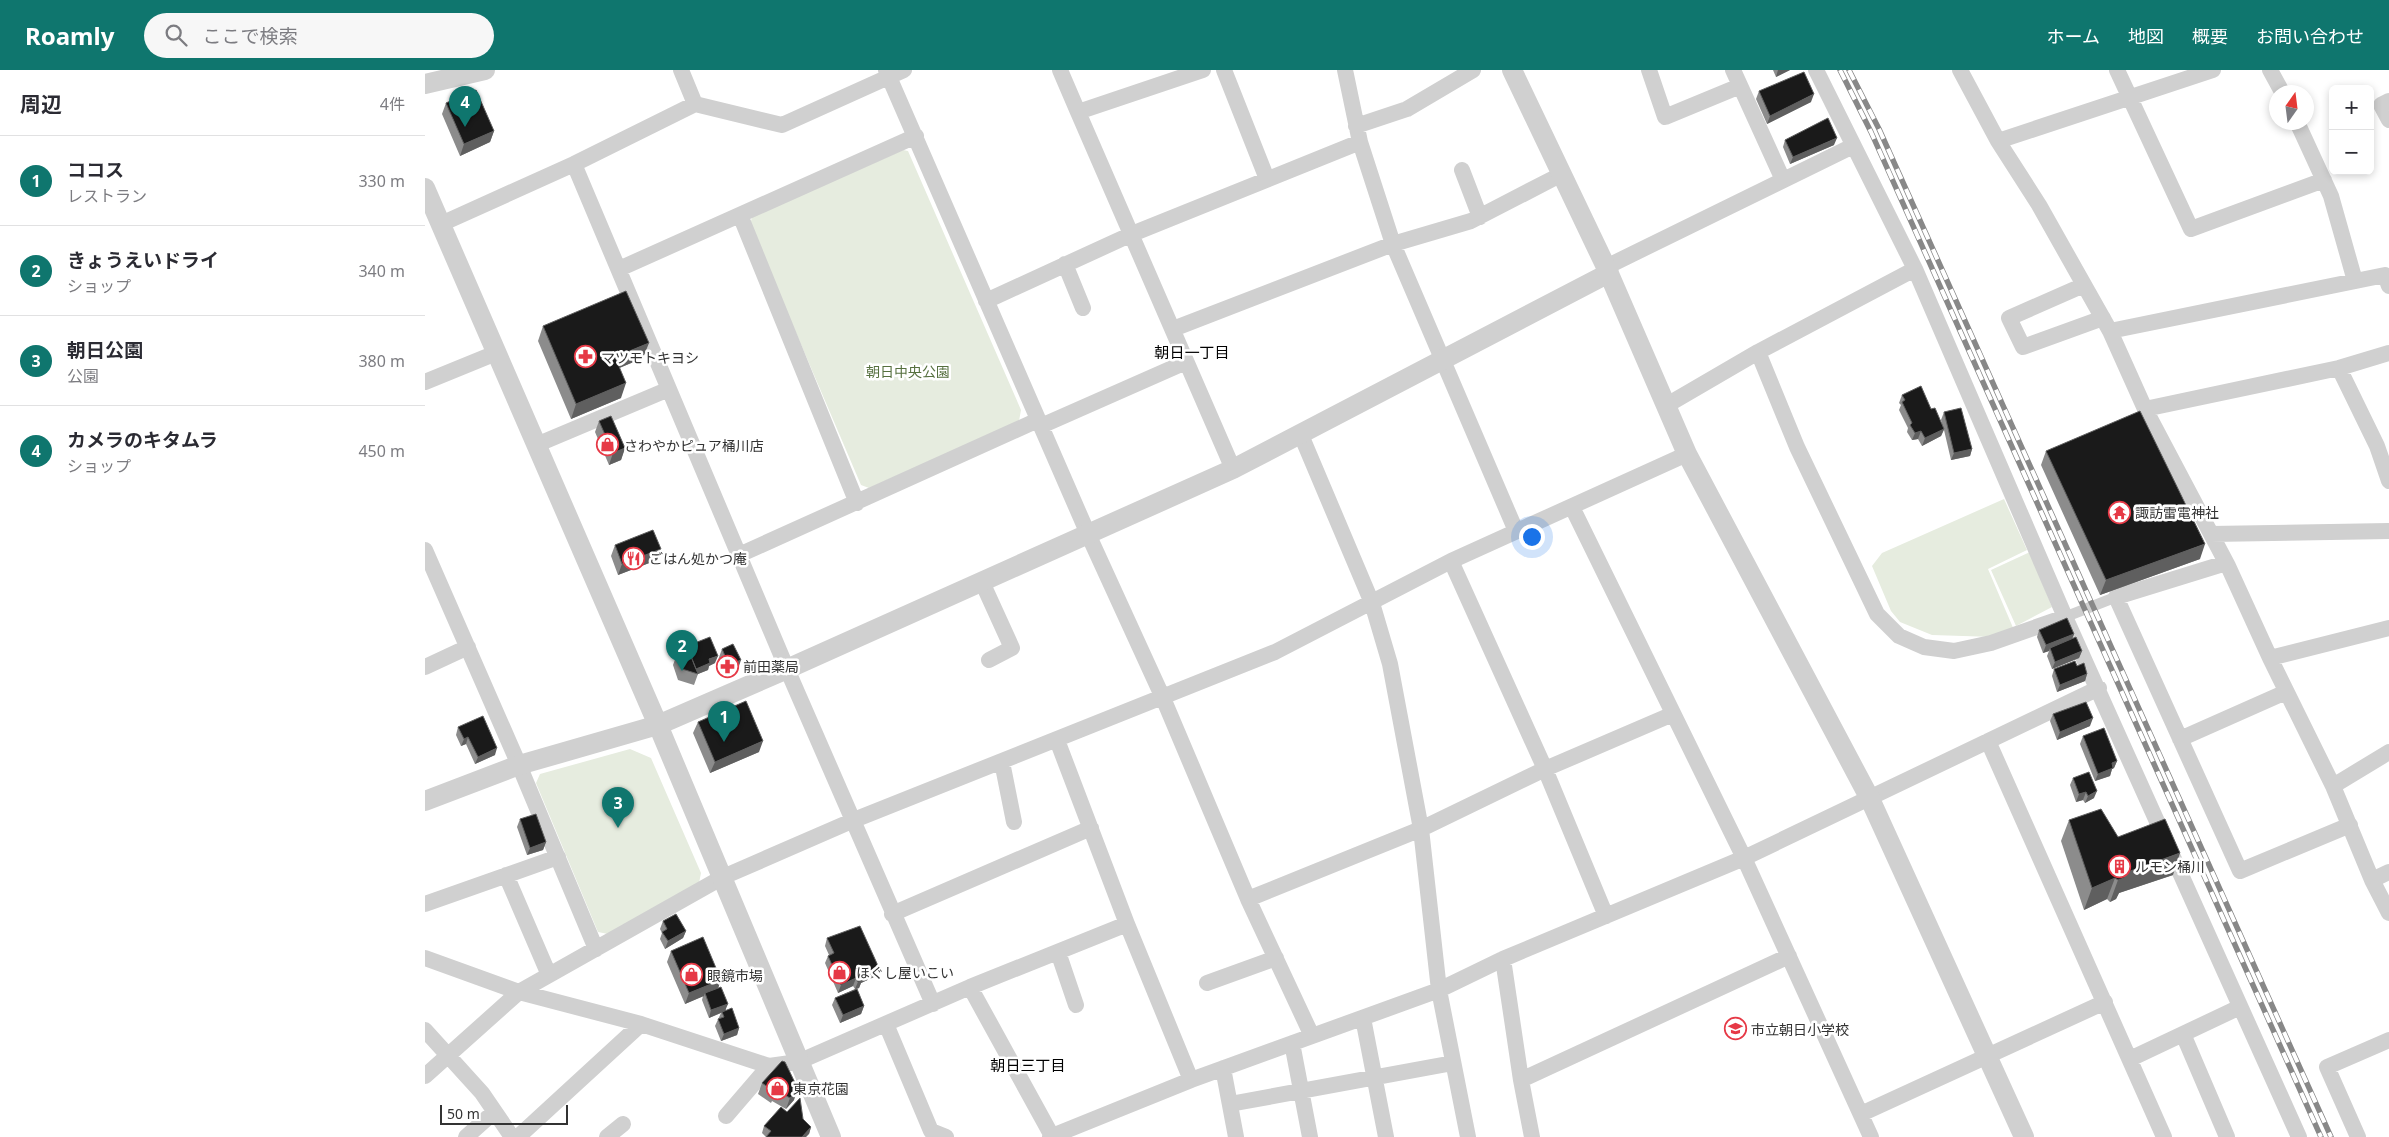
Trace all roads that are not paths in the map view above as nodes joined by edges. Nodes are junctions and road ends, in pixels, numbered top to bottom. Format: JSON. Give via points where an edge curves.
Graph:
{"nodes":[{"id":1,"x":485,"y":70,"type":"edge"},
{"id":2,"x":681,"y":70,"type":"edge"},
{"id":3,"x":1060,"y":70,"type":"edge"},
{"id":4,"x":1203,"y":70,"type":"edge"},
{"id":5,"x":1224,"y":70,"type":"edge"},
{"id":6,"x":1345,"y":70,"type":"edge"},
{"id":7,"x":1473,"y":70,"type":"edge"},
{"id":8,"x":1512,"y":70,"type":"edge"},
{"id":9,"x":1649,"y":70,"type":"edge"},
{"id":10,"x":1733,"y":70,"type":"edge"},
{"id":11,"x":1816,"y":70,"type":"edge"},
{"id":12,"x":1960,"y":70,"type":"edge"},
{"id":13,"x":2117,"y":70,"type":"edge"},
{"id":14,"x":2213,"y":70,"type":"edge"},
{"id":15,"x":2270,"y":70,"type":"edge"},
{"id":16,"x":893,"y":72,"type":"edge"},
{"id":17,"x":425,"y":84,"type":"edge"},
{"id":18,"x":2278,"y":85,"type":"edge"},
{"id":19,"x":1740,"y":86,"type":"junction"},
{"id":20,"x":2131,"y":97,"type":"junction"},
{"id":21,"x":2389,"y":101,"type":"edge"},
{"id":22,"x":695,"y":104,"type":"junction"},
{"id":23,"x":1078,"y":112,"type":"junction"},
{"id":24,"x":2389,"y":120,"type":"edge"},
{"id":25,"x":1357,"y":126,"type":"junction"},
{"id":26,"x":2301,"y":130,"type":"edge"},
{"id":27,"x":916,"y":136,"type":"junction"},
{"id":28,"x":1998,"y":141,"type":"junction"},
{"id":29,"x":1360,"y":142,"type":"junction"},
{"id":30,"x":1853,"y":146,"type":"junction"},
{"id":31,"x":573,"y":164,"type":"junction"},
{"id":32,"x":1462,"y":170,"type":"dead end"},
{"id":33,"x":1562,"y":174,"type":"junction"},
{"id":34,"x":1267,"y":179,"type":"junction"},
{"id":35,"x":1783,"y":180,"type":"junction"},
{"id":36,"x":2324,"y":180,"type":"junction"},
{"id":37,"x":425,"y":188,"type":"edge"},
{"id":38,"x":740,"y":214,"type":"junction"},
{"id":39,"x":1480,"y":217,"type":"junction"},
{"id":40,"x":441,"y":224,"type":"junction"},
{"id":41,"x":1132,"y":234,"type":"junction"},
{"id":42,"x":1393,"y":244,"type":"junction"},
{"id":43,"x":1065,"y":264,"type":"junction"},
{"id":44,"x":619,"y":269,"type":"junction"},
{"id":45,"x":1915,"y":269,"type":"junction"},
{"id":46,"x":1607,"y":270,"type":"junction"},
{"id":47,"x":2355,"y":281,"type":"junction"},
{"id":48,"x":2084,"y":285,"type":"junction"},
{"id":49,"x":2389,"y":286,"type":"edge"},
{"id":50,"x":986,"y":301,"type":"junction"},
{"id":51,"x":1083,"y":308,"type":"dead end"},
{"id":52,"x":2107,"y":324,"type":"junction"},
{"id":53,"x":1173,"y":329,"type":"junction"},
{"id":54,"x":1758,"y":352,"type":"junction"},
{"id":55,"x":496,"y":353,"type":"junction"},
{"id":56,"x":2389,"y":353,"type":"edge"},
{"id":57,"x":1443,"y":360,"type":"junction"},
{"id":58,"x":1186,"y":362,"type":"junction"},
{"id":59,"x":2339,"y":368,"type":"junction"},
{"id":60,"x":425,"y":382,"type":"edge"},
{"id":61,"x":669,"y":389,"type":"junction"},
{"id":62,"x":1667,"y":405,"type":"junction"},
{"id":63,"x":2145,"y":409,"type":"junction"},
{"id":64,"x":1039,"y":423,"type":"junction"},
{"id":65,"x":1301,"y":434,"type":"junction"},
{"id":66,"x":2383,"y":443,"type":"edge"},
{"id":67,"x":536,"y":446,"type":"junction"},
{"id":68,"x":1687,"y":454,"type":"junction"},
{"id":69,"x":1233,"y":469,"type":"junction"},
{"id":70,"x":2389,"y":481,"type":"edge"},
{"id":71,"x":857,"y":503,"type":"junction"},
{"id":72,"x":1572,"y":507,"type":"junction"},
{"id":73,"x":1517,"y":531,"type":"junction"},
{"id":74,"x":2389,"y":531,"type":"edge"},
{"id":75,"x":1088,"y":534,"type":"junction"},
{"id":76,"x":2211,"y":534,"type":"junction"},
{"id":77,"x":425,"y":550,"type":"edge"},
{"id":78,"x":739,"y":555,"type":"junction"},
{"id":79,"x":1451,"y":561,"type":"junction"},
{"id":80,"x":2226,"y":563,"type":"junction"},
{"id":81,"x":982,"y":582,"type":"junction"},
{"id":82,"x":2116,"y":597,"type":"junction"},
{"id":83,"x":1372,"y":604,"type":"junction"},
{"id":84,"x":2065,"y":617,"type":"junction"},
{"id":85,"x":2389,"y":628,"type":"edge"},
{"id":86,"x":468,"y":647,"type":"junction"},
{"id":87,"x":2270,"y":658,"type":"junction"},
{"id":88,"x":989,"y":660,"type":"dead end"},
{"id":89,"x":425,"y":667,"type":"edge"},
{"id":90,"x":787,"y":669,"type":"junction"},
{"id":91,"x":2099,"y":688,"type":"junction"},
{"id":92,"x":2286,"y":692,"type":"junction"},
{"id":93,"x":1163,"y":698,"type":"junction"},
{"id":94,"x":1673,"y":714,"type":"junction"},
{"id":95,"x":658,"y":726,"type":"junction"},
{"id":96,"x":2180,"y":739,"type":"junction"},
{"id":97,"x":1057,"y":740,"type":"junction"},
{"id":98,"x":1988,"y":741,"type":"junction"},
{"id":99,"x":2389,"y":752,"type":"edge"},
{"id":100,"x":1002,"y":762,"type":"junction"},
{"id":101,"x":519,"y":765,"type":"junction"},
{"id":102,"x":1545,"y":769,"type":"junction"},
{"id":103,"x":2333,"y":786,"type":"junction"},
{"id":104,"x":1870,"y":799,"type":"junction"},
{"id":105,"x":425,"y":801,"type":"edge"},
{"id":106,"x":854,"y":820,"type":"junction"},
{"id":107,"x":1014,"y":822,"type":"dead end"},
{"id":108,"x":2350,"y":825,"type":"junction"},
{"id":109,"x":1091,"y":828,"type":"junction"},
{"id":110,"x":1421,"y":829,"type":"junction"},
{"id":111,"x":558,"y":857,"type":"junction"},
{"id":112,"x":1743,"y":858,"type":"junction"},
{"id":113,"x":2389,"y":872,"type":"edge"},
{"id":114,"x":507,"y":875,"type":"junction"},
{"id":115,"x":723,"y":877,"type":"junction"},
{"id":116,"x":2372,"y":880,"type":"junction"},
{"id":117,"x":1249,"y":899,"type":"junction"},
{"id":118,"x":425,"y":904,"type":"edge"},
{"id":119,"x":2389,"y":913,"type":"edge"},
{"id":120,"x":892,"y":914,"type":"junction"},
{"id":121,"x":1606,"y":916,"type":"junction"},
{"id":122,"x":1127,"y":924,"type":"junction"},
{"id":123,"x":596,"y":949,"type":"junction"},
{"id":124,"x":1058,"y":952,"type":"junction"},
{"id":125,"x":1789,"y":956,"type":"junction"},
{"id":126,"x":425,"y":958,"type":"edge"},
{"id":127,"x":1276,"y":958,"type":"junction"},
{"id":128,"x":1503,"y":959,"type":"junction"},
{"id":129,"x":549,"y":975,"type":"junction"},
{"id":130,"x":1207,"y":983,"type":"dead end"},
{"id":131,"x":970,"y":987,"type":"junction"},
{"id":132,"x":1439,"y":990,"type":"junction"},
{"id":133,"x":519,"y":992,"type":"junction"},
{"id":134,"x":2105,"y":1002,"type":"junction"},
{"id":135,"x":933,"y":1004,"type":"junction"},
{"id":136,"x":1076,"y":1005,"type":"dead end"},
{"id":137,"x":2240,"y":1007,"type":"junction"},
{"id":138,"x":1363,"y":1018,"type":"junction"},
{"id":139,"x":641,"y":1024,"type":"junction"},
{"id":140,"x":887,"y":1024,"type":"junction"},
{"id":141,"x":425,"y":1030,"type":"edge"},
{"id":142,"x":2183,"y":1034,"type":"junction"},
{"id":143,"x":1312,"y":1036,"type":"junction"},
{"id":144,"x":2389,"y":1040,"type":"edge"},
{"id":145,"x":1292,"y":1044,"type":"junction"},
{"id":146,"x":449,"y":1056,"type":"junction"},
{"id":147,"x":1988,"y":1057,"type":"junction"},
{"id":148,"x":2130,"y":1058,"type":"junction"},
{"id":149,"x":798,"y":1062,"type":"junction"},
{"id":150,"x":1453,"y":1063,"type":"junction"},
{"id":151,"x":769,"y":1066,"type":"junction"},
{"id":152,"x":1223,"y":1068,"type":"junction"},
{"id":153,"x":425,"y":1076,"type":"edge"},
{"id":154,"x":1375,"y":1078,"type":"junction"},
{"id":155,"x":1191,"y":1080,"type":"junction"},
{"id":156,"x":1521,"y":1080,"type":"junction"},
{"id":157,"x":1301,"y":1091,"type":"junction"},
{"id":158,"x":1230,"y":1104,"type":"junction"},
{"id":159,"x":495,"y":1112,"type":"junction"},
{"id":160,"x":1861,"y":1114,"type":"junction"},
{"id":161,"x":726,"y":1116,"type":"dead end"},
{"id":162,"x":623,"y":1124,"type":"dead end"},
{"id":163,"x":466,"y":1137,"type":"edge"},
{"id":164,"x":512,"y":1137,"type":"edge"},
{"id":165,"x":519,"y":1137,"type":"edge"},
{"id":166,"x":607,"y":1137,"type":"edge"},
{"id":167,"x":831,"y":1137,"type":"edge"},
{"id":168,"x":946,"y":1137,"type":"edge"},
{"id":169,"x":1051,"y":1137,"type":"edge"},
{"id":170,"x":1236,"y":1137,"type":"edge"},
{"id":171,"x":1310,"y":1137,"type":"edge"},
{"id":172,"x":1386,"y":1137,"type":"edge"},
{"id":173,"x":1468,"y":1137,"type":"edge"},
{"id":174,"x":1532,"y":1137,"type":"edge"},
{"id":175,"x":1871,"y":1137,"type":"edge"},
{"id":176,"x":2024,"y":1137,"type":"edge"},
{"id":177,"x":2164,"y":1137,"type":"edge"},
{"id":178,"x":2227,"y":1137,"type":"edge"},
{"id":179,"x":2299,"y":1137,"type":"edge"},
{"id":180,"x":2358,"y":1137,"type":"edge"}],
"edges":[{"from":1,"to":17,"type":"street"},
{"from":2,"to":22,"type":"street"},
{"from":3,"to":23,"type":"street"},
{"from":4,"to":23,"type":"street"},
{"from":5,"to":34,"type":"street"},
{"from":6,"to":25,"type":"street"},
{"from":7,"to":25,"type":"street","via":[[1407,110]]},
{"from":8,"to":33,"type":"street"},
{"from":9,"to":19,"type":"street","via":[[1665,117]]},
{"from":10,"to":19,"type":"street"},
{"from":11,"to":30,"type":"street"},
{"from":12,"to":28,"type":"street"},
{"from":13,"to":20,"type":"street"},
{"from":14,"to":20,"type":"street"},
{"from":15,"to":18,"type":"street"},
{"from":16,"to":22,"type":"street","via":[[782,125]]},
{"from":16,"to":27,"type":"street"},
{"from":19,"to":35,"type":"street"},
{"from":20,"to":28,"type":"street"},
{"from":20,"to":36,"type":"street","via":[[2191,228]]},
{"from":21,"to":24,"type":"street","via":[[2381,105]]},
{"from":22,"to":31,"type":"street"},
{"from":23,"to":41,"type":"street"},
{"from":25,"to":29,"type":"street"},
{"from":26,"to":36,"type":"street"},
{"from":27,"to":38,"type":"street"},
{"from":27,"to":50,"type":"street"},
{"from":28,"to":48,"type":"street"},
{"from":29,"to":34,"type":"street"},
{"from":29,"to":42,"type":"street"},
{"from":30,"to":35,"type":"street"},
{"from":30,"to":45,"type":"street"},
{"from":31,"to":40,"type":"street"},
{"from":31,"to":44,"type":"street"},
{"from":32,"to":39,"type":"street"},
{"from":33,"to":39,"type":"street"},
{"from":33,"to":46,"type":"street"},
{"from":34,"to":41,"type":"street"},
{"from":35,"to":46,"type":"street"},
{"from":36,"to":47,"type":"street"},
{"from":37,"to":40,"type":"street"},
{"from":38,"to":44,"type":"street"},
{"from":38,"to":71,"type":"street"},
{"from":39,"to":42,"type":"street"},
{"from":40,"to":55,"type":"street"},
{"from":41,"to":43,"type":"street"},
{"from":41,"to":53,"type":"street"},
{"from":42,"to":53,"type":"street"},
{"from":42,"to":57,"type":"street"},
{"from":43,"to":50,"type":"street"},
{"from":43,"to":51,"type":"street"},
{"from":44,"to":61,"type":"street"},
{"from":45,"to":54,"type":"street"},
{"from":45,"to":84,"type":"street"},
{"from":46,"to":57,"type":"street"},
{"from":46,"to":62,"type":"street"},
{"from":47,"to":49,"type":"street","via":[[2385,275]]},
{"from":47,"to":52,"type":"street"},
{"from":48,"to":52,"type":"street"},
{"from":48,"to":52,"type":"street","via":[[2009,318],[2023,347]]},
{"from":50,"to":64,"type":"street"},
{"from":52,"to":63,"type":"street"},
{"from":53,"to":58,"type":"street"},
{"from":54,"to":62,"type":"street"},
{"from":54,"to":84,"type":"street","via":[[1797,447],[1877,614],[1899,636],[1924,647],[1954,651],[1991,643]]},
{"from":55,"to":60,"type":"street"},
{"from":55,"to":67,"type":"street"},
{"from":56,"to":59,"type":"street"},
{"from":57,"to":65,"type":"street"},
{"from":57,"to":73,"type":"street"},
{"from":58,"to":64,"type":"street"},
{"from":58,"to":69,"type":"street"},
{"from":59,"to":63,"type":"street"},
{"from":59,"to":66,"type":"street"},
{"from":61,"to":67,"type":"street"},
{"from":61,"to":78,"type":"street"},
{"from":62,"to":68,"type":"street"},
{"from":63,"to":76,"type":"street"},
{"from":64,"to":71,"type":"street"},
{"from":64,"to":75,"type":"street"},
{"from":65,"to":69,"type":"street"},
{"from":65,"to":83,"type":"street"},
{"from":66,"to":70,"type":"street"},
{"from":67,"to":95,"type":"street"},
{"from":68,"to":72,"type":"street"},
{"from":68,"to":104,"type":"street"},
{"from":69,"to":75,"type":"street"},
{"from":71,"to":78,"type":"street"},
{"from":72,"to":73,"type":"street"},
{"from":72,"to":94,"type":"street"},
{"from":73,"to":79,"type":"street"},
{"from":74,"to":76,"type":"street"},
{"from":75,"to":81,"type":"street"},
{"from":75,"to":93,"type":"street"},
{"from":76,"to":80,"type":"street"},
{"from":77,"to":86,"type":"street"},
{"from":78,"to":90,"type":"street"},
{"from":79,"to":83,"type":"street"},
{"from":79,"to":102,"type":"street"},
{"from":80,"to":82,"type":"street"},
{"from":80,"to":87,"type":"street"},
{"from":81,"to":88,"type":"street","via":[[1012,648]]},
{"from":81,"to":90,"type":"street"},
{"from":82,"to":84,"type":"street"},
{"from":82,"to":96,"type":"street"},
{"from":83,"to":93,"type":"street","via":[[1275,652]]},
{"from":83,"to":110,"type":"street","via":[[1390,664]]},
{"from":84,"to":91,"type":"street"},
{"from":85,"to":87,"type":"street"},
{"from":86,"to":89,"type":"street"},
{"from":86,"to":101,"type":"street"},
{"from":87,"to":92,"type":"street"},
{"from":90,"to":95,"type":"street"},
{"from":90,"to":106,"type":"street"},
{"from":91,"to":98,"type":"street"},
{"from":91,"to":137,"type":"street"},
{"from":92,"to":96,"type":"street"},
{"from":92,"to":103,"type":"street"},
{"from":93,"to":97,"type":"street"},
{"from":93,"to":117,"type":"street"},
{"from":94,"to":102,"type":"street"},
{"from":94,"to":112,"type":"street"},
{"from":95,"to":101,"type":"street"},
{"from":95,"to":115,"type":"street"},
{"from":96,"to":108,"type":"street","via":[[2240,871]]},
{"from":97,"to":100,"type":"street"},
{"from":97,"to":109,"type":"street"},
{"from":98,"to":104,"type":"street"},
{"from":98,"to":134,"type":"street"},
{"from":99,"to":103,"type":"street"},
{"from":100,"to":106,"type":"street"},
{"from":100,"to":107,"type":"street"},
{"from":101,"to":105,"type":"street"},
{"from":101,"to":111,"type":"street"},
{"from":102,"to":110,"type":"street"},
{"from":102,"to":121,"type":"street"},
{"from":103,"to":108,"type":"street"},
{"from":104,"to":112,"type":"street"},
{"from":104,"to":147,"type":"street"},
{"from":106,"to":115,"type":"street"},
{"from":106,"to":120,"type":"street"},
{"from":108,"to":116,"type":"street"},
{"from":109,"to":120,"type":"street"},
{"from":109,"to":122,"type":"street"},
{"from":110,"to":117,"type":"street"},
{"from":110,"to":132,"type":"street"},
{"from":111,"to":114,"type":"street"},
{"from":111,"to":123,"type":"street"},
{"from":112,"to":121,"type":"street"},
{"from":112,"to":125,"type":"street"},
{"from":113,"to":116,"type":"street"},
{"from":114,"to":118,"type":"street"},
{"from":114,"to":129,"type":"street"},
{"from":115,"to":123,"type":"street"},
{"from":115,"to":149,"type":"street"},
{"from":116,"to":119,"type":"street"},
{"from":117,"to":127,"type":"street"},
{"from":120,"to":135,"type":"street"},
{"from":121,"to":128,"type":"street"},
{"from":122,"to":124,"type":"street"},
{"from":122,"to":155,"type":"street"},
{"from":123,"to":129,"type":"street"},
{"from":124,"to":131,"type":"street"},
{"from":124,"to":136,"type":"street"},
{"from":125,"to":156,"type":"street"},
{"from":125,"to":160,"type":"street"},
{"from":126,"to":133,"type":"street"},
{"from":127,"to":130,"type":"street"},
{"from":127,"to":143,"type":"street"},
{"from":128,"to":132,"type":"street"},
{"from":128,"to":156,"type":"street"},
{"from":129,"to":133,"type":"street"},
{"from":131,"to":135,"type":"street"},
{"from":131,"to":169,"type":"street"},
{"from":132,"to":138,"type":"street"},
{"from":132,"to":150,"type":"street"},
{"from":133,"to":139,"type":"street"},
{"from":133,"to":146,"type":"street"},
{"from":134,"to":147,"type":"street"},
{"from":134,"to":148,"type":"street"},
{"from":135,"to":140,"type":"street"},
{"from":137,"to":142,"type":"street"},
{"from":137,"to":179,"type":"street"},
{"from":138,"to":143,"type":"street"},
{"from":138,"to":154,"type":"street"},
{"from":139,"to":151,"type":"street"},
{"from":139,"to":165,"type":"street"},
{"from":140,"to":149,"type":"street"},
{"from":140,"to":168,"type":"street","via":[[931,1131]]},
{"from":141,"to":146,"type":"street"},
{"from":142,"to":148,"type":"street"},
{"from":142,"to":178,"type":"street"},
{"from":143,"to":145,"type":"street"},
{"from":144,"to":180,"type":"street","via":[[2327,1067]]},
{"from":145,"to":152,"type":"street"},
{"from":145,"to":157,"type":"street"},
{"from":146,"to":153,"type":"street"},
{"from":146,"to":159,"type":"street"},
{"from":147,"to":160,"type":"street"},
{"from":147,"to":176,"type":"street"},
{"from":148,"to":177,"type":"street"},
{"from":149,"to":151,"type":"street"},
{"from":149,"to":167,"type":"street"},
{"from":150,"to":154,"type":"street"},
{"from":150,"to":173,"type":"street"},
{"from":151,"to":161,"type":"street"},
{"from":152,"to":155,"type":"street"},
{"from":152,"to":158,"type":"street"},
{"from":154,"to":157,"type":"street"},
{"from":154,"to":172,"type":"street"},
{"from":155,"to":169,"type":"street"},
{"from":156,"to":174,"type":"street"},
{"from":157,"to":158,"type":"street"},
{"from":157,"to":171,"type":"street"},
{"from":158,"to":170,"type":"street"},
{"from":159,"to":163,"type":"street"},
{"from":159,"to":164,"type":"street"},
{"from":160,"to":175,"type":"street"},
{"from":162,"to":166,"type":"street"}]}
